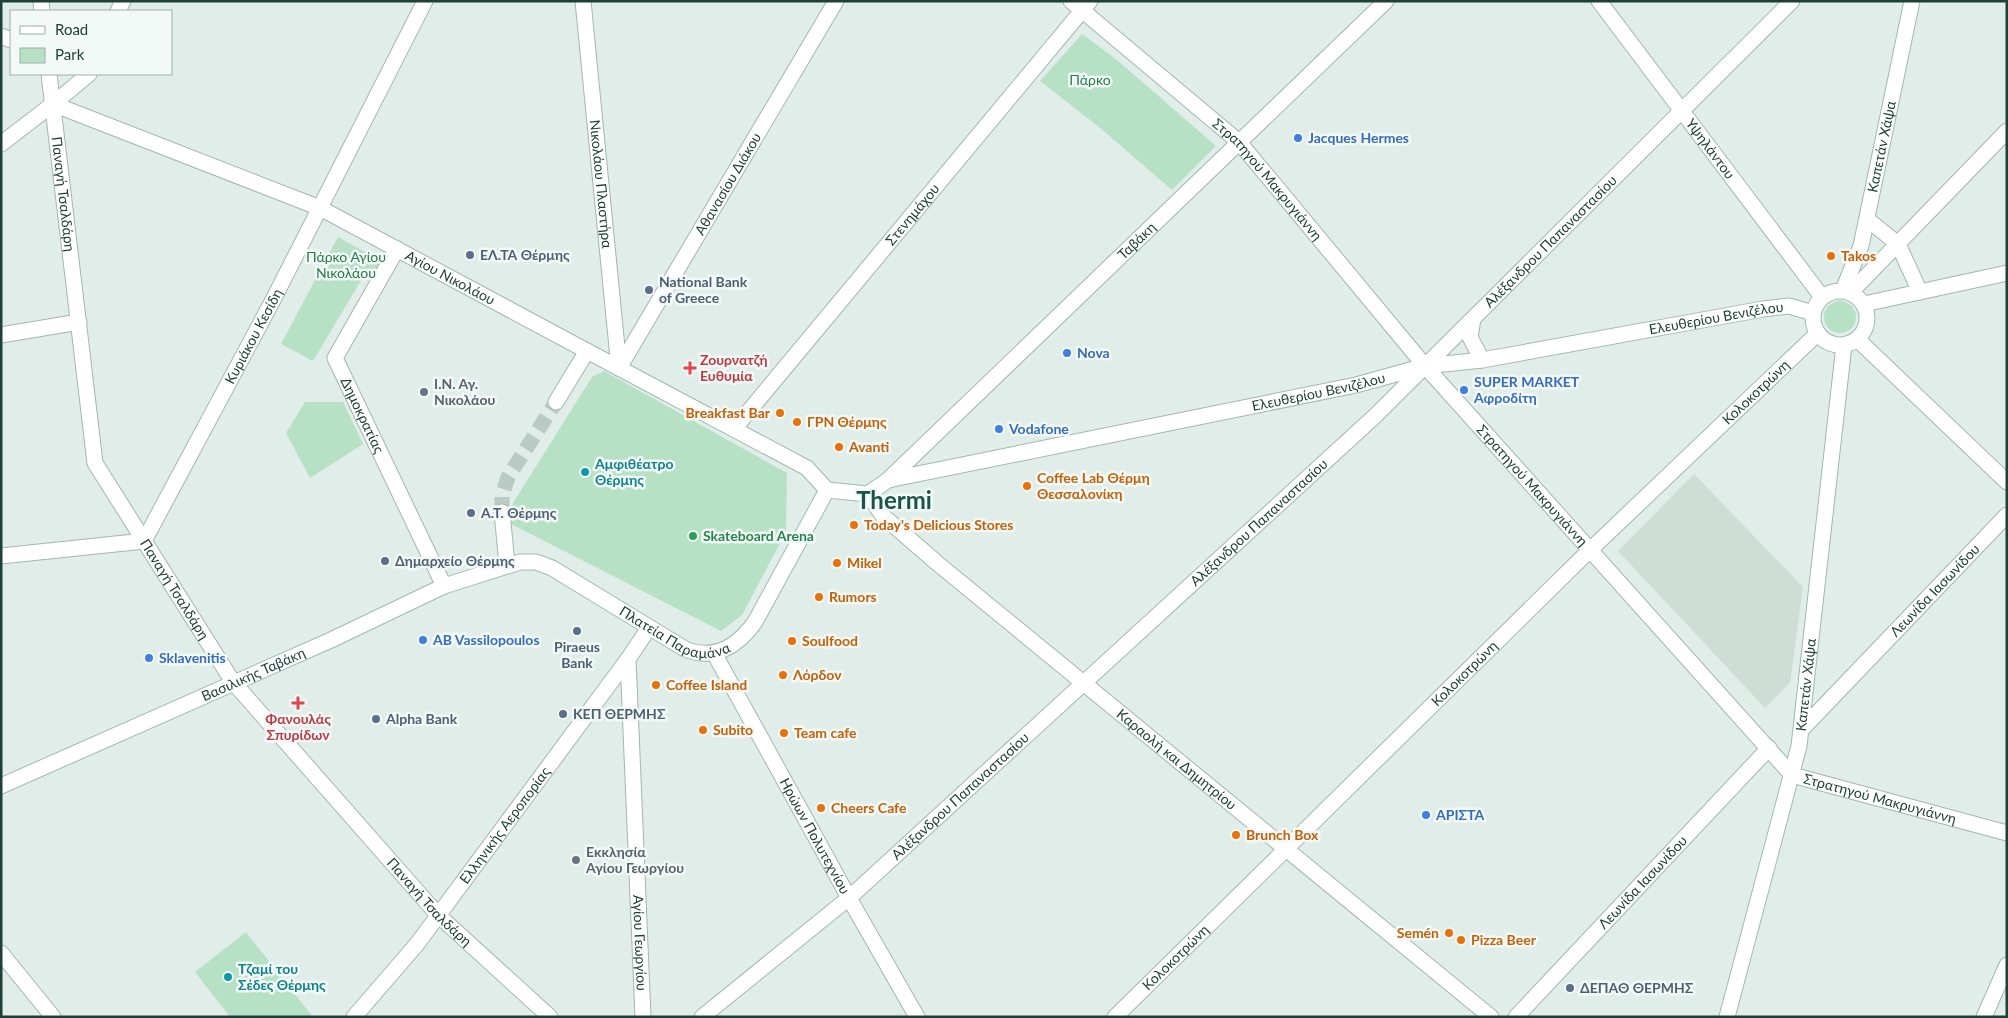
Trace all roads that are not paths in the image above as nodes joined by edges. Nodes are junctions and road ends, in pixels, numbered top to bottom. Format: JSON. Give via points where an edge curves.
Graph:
{"nodes":[{"id":1,"x":424,"y":1,"type":"edge"},
{"id":2,"x":584,"y":1,"type":"edge"},
{"id":3,"x":836,"y":1,"type":"edge"},
{"id":4,"x":1386,"y":1,"type":"edge"},
{"id":5,"x":1599,"y":1,"type":"edge"},
{"id":6,"x":1792,"y":1,"type":"edge"},
{"id":7,"x":1912,"y":1,"type":"edge"},
{"id":8,"x":1082,"y":4,"type":"edge"},
{"id":9,"x":49,"y":75,"type":"edge"},
{"id":10,"x":88,"y":75,"type":"edge"},
{"id":11,"x":53,"y":104,"type":"junction"},
{"id":12,"x":1683,"y":112,"type":"junction"},
{"id":13,"x":2007,"y":131,"type":"edge"},
{"id":14,"x":1239,"y":142,"type":"junction"},
{"id":15,"x":1,"y":144,"type":"edge"},
{"id":16,"x":320,"y":208,"type":"junction"},
{"id":17,"x":1867,"y":219,"type":"junction"},
{"id":18,"x":1898,"y":244,"type":"junction"},
{"id":19,"x":397,"y":249,"type":"junction"},
{"id":20,"x":2007,"y":273,"type":"edge"},
{"id":21,"x":1847,"y":291,"type":"junction"},
{"id":22,"x":1920,"y":292,"type":"junction"},
{"id":23,"x":1822,"y":297,"type":"junction"},
{"id":24,"x":1864,"y":304,"type":"junction"},
{"id":25,"x":1813,"y":312,"type":"junction"},
{"id":26,"x":1473,"y":319,"type":"junction"},
{"id":27,"x":78,"y":322,"type":"junction"},
{"id":28,"x":1818,"y":333,"type":"junction"},
{"id":29,"x":1,"y":335,"type":"edge"},
{"id":30,"x":1850,"y":342,"type":"junction"},
{"id":31,"x":588,"y":350,"type":"junction"},
{"id":32,"x":1482,"y":360,"type":"junction"},
{"id":33,"x":1425,"y":366,"type":"junction"},
{"id":34,"x":619,"y":368,"type":"junction"},
{"id":35,"x":556,"y":402,"type":"tunnel mouth"},
{"id":36,"x":734,"y":429,"type":"junction"},
{"id":37,"x":888,"y":480,"type":"junction"},
{"id":38,"x":2007,"y":482,"type":"edge"},
{"id":39,"x":828,"y":490,"type":"junction"},
{"id":40,"x":868,"y":494,"type":"junction"},
{"id":41,"x":502,"y":512,"type":"tunnel mouth"},
{"id":42,"x":2007,"y":515,"type":"edge"},
{"id":43,"x":144,"y":541,"type":"junction"},
{"id":44,"x":1590,"y":550,"type":"junction"},
{"id":45,"x":1,"y":556,"type":"edge"},
{"id":46,"x":507,"y":565,"type":"junction"},
{"id":47,"x":444,"y":586,"type":"junction"},
{"id":48,"x":649,"y":628,"type":"junction"},
{"id":49,"x":714,"y":653,"type":"junction"},
{"id":50,"x":628,"y":659,"type":"junction"},
{"id":51,"x":233,"y":682,"type":"junction"},
{"id":52,"x":1084,"y":683,"type":"junction"},
{"id":53,"x":1802,"y":729,"type":"junction"},
{"id":54,"x":1769,"y":748,"type":"junction"},
{"id":55,"x":1792,"y":775,"type":"junction"},
{"id":56,"x":1,"y":786,"type":"edge"},
{"id":57,"x":2007,"y":833,"type":"edge"},
{"id":58,"x":1286,"y":848,"type":"junction"},
{"id":59,"x":849,"y":898,"type":"junction"},
{"id":60,"x":438,"y":915,"type":"junction"},
{"id":61,"x":1,"y":953,"type":"edge"},
{"id":62,"x":2007,"y":965,"type":"edge"},
{"id":63,"x":52,"y":1017,"type":"edge"},
{"id":64,"x":354,"y":1017,"type":"edge"},
{"id":65,"x":550,"y":1017,"type":"edge"},
{"id":66,"x":643,"y":1017,"type":"edge"},
{"id":67,"x":702,"y":1017,"type":"edge"},
{"id":68,"x":918,"y":1017,"type":"edge"},
{"id":69,"x":1115,"y":1017,"type":"edge"},
{"id":70,"x":1491,"y":1017,"type":"edge"},
{"id":71,"x":1516,"y":1017,"type":"edge"},
{"id":72,"x":1727,"y":1017,"type":"edge"},
{"id":73,"x":1984,"y":1017,"type":"edge"}],
"edges":[{"from":1,"to":16,"type":"street","name":"Κυριάκου Κεσίδη"},
{"from":2,"to":34,"type":"street","name":"Νικολάου Πλαστήρα"},
{"from":3,"to":34,"type":"street","name":"Αθανασίου Διάκου"},
{"from":4,"to":14,"type":"street","name":"Ταβάκη"},
{"from":5,"to":12,"type":"street","name":"Υψηλάντου"},
{"from":6,"to":12,"type":"street","name":"Αλέξανδρου Παπαναστασίου"},
{"from":7,"to":17,"type":"street","name":"Καπετάν Χάψα"},
{"from":8,"to":14,"type":"street","name":"Στρατηγού Μακρυγιάννη"},
{"from":8,"to":36,"type":"street","name":"Στενημάχου"},
{"from":9,"to":11,"type":"street","name":"Παναγή Τσαλδάρη"},
{"from":10,"to":11,"type":"street"},
{"from":11,"to":15,"type":"street"},
{"from":11,"to":16,"type":"street","name":"Αγίου Νικολάου"},
{"from":11,"to":27,"type":"street","name":"Παναγή Τσαλδάρη"},
{"from":12,"to":23,"type":"street","name":"Υψηλάντου"},
{"from":12,"to":26,"type":"street","name":"Αλέξανδρου Παπαναστασίου"},
{"from":13,"to":18,"type":"street"},
{"from":14,"to":33,"type":"street","name":"Στρατηγού Μακρυγιάννη"},
{"from":14,"to":37,"type":"street","name":"Ταβάκη"},
{"from":16,"to":19,"type":"street","name":"Αγίου Νικολάου"},
{"from":16,"to":43,"type":"street","name":"Κυριάκου Κεσίδη"},
{"from":17,"to":18,"type":"street"},
{"from":17,"to":21,"type":"street","name":"Καπετάν Χάψα"},
{"from":18,"to":21,"type":"street"},
{"from":18,"to":22,"type":"street"},
{"from":19,"to":31,"type":"street","name":"Αγίου Νικολάου"},
{"from":19,"to":47,"type":"street","name":"Δημοκρατίας","via":[[334,358]]},
{"from":20,"to":22,"type":"street"},
{"from":21,"to":23,"type":"street","via":[[1835,290]]},
{"from":21,"to":24,"type":"street"},
{"from":22,"to":24,"type":"street"},
{"from":23,"to":25,"type":"street"},
{"from":24,"to":30,"type":"street","via":[[1867,316],[1865,329]]},
{"from":25,"to":28,"type":"street","via":[[1814,327]]},
{"from":25,"to":32,"type":"street","name":"Ελευθερίου Βενιζέλου","via":[[1790,306],[1763,309]]},
{"from":26,"to":32,"type":"street","via":[[1470,337]]},
{"from":26,"to":33,"type":"street","name":"Αλέξανδρου Παπαναστασίου"},
{"from":27,"to":29,"type":"street"},
{"from":27,"to":43,"type":"street","name":"Παναγή Τσαλδάρη","via":[[95,463]]},
{"from":28,"to":30,"type":"street","via":[[1829,342]]},
{"from":28,"to":44,"type":"street","name":"Κολοκοτρώνη"},
{"from":30,"to":38,"type":"street"},
{"from":30,"to":53,"type":"street","name":"Καπετάν Χάψα"},
{"from":31,"to":34,"type":"street","name":"Αγίου Νικολάου"},
{"from":31,"to":35,"type":"street"},
{"from":32,"to":33,"type":"street","name":"Ελευθερίου Βενιζέλου"},
{"from":33,"to":37,"type":"street","name":"Ελευθερίου Βενιζέλου","via":[[1356,385]]},
{"from":33,"to":44,"type":"street","name":"Στρατηγού Μακρυγιάννη"},
{"from":33,"to":52,"type":"street","name":"Αλέξανδρου Παπαναστασίου","via":[[1375,416]]},
{"from":34,"to":36,"type":"street","name":"Αγίου Νικολάου"},
{"from":36,"to":39,"type":"street","name":"Αγίου Νικολάου","via":[[807,468]]},
{"from":37,"to":40,"type":"street","name":"Ελευθερίου Βενιζέλου"},
{"from":39,"to":40,"type":"street"},
{"from":39,"to":49,"type":"street","name":"Πλατεία Παραμάνα","via":[[752,626],[734,644]]},
{"from":40,"to":52,"type":"street","name":"Καραολή και Δημητρίου","via":[[883,516]]},
{"from":41,"to":46,"type":"street"},
{"from":42,"to":53,"type":"street","name":"Λεωνίδα Ιασωνίδου"},
{"from":43,"to":45,"type":"street"},
{"from":43,"to":51,"type":"street","name":"Παναγή Τσαλδάρη"},
{"from":44,"to":54,"type":"street","name":"Στρατηγού Μακρυγιάννη"},
{"from":44,"to":58,"type":"street","name":"Κολοκοτρώνη"},
{"from":46,"to":47,"type":"street","name":"Βασιλικής Ταβάκη"},
{"from":46,"to":48,"type":"street","name":"Πλατεία Παραμάνα","via":[[528,561],[545,564]]},
{"from":47,"to":51,"type":"street","name":"Βασιλικής Ταβάκη"},
{"from":48,"to":49,"type":"street","name":"Πλατεία Παραμάνα","via":[[692,651]]},
{"from":48,"to":50,"type":"street","name":"Ελληνικής Αεροπορίας"},
{"from":49,"to":59,"type":"street","name":"Ηρώων Πολυτεχνίου"},
{"from":50,"to":60,"type":"street","name":"Ελληνικής Αεροπορίας"},
{"from":50,"to":66,"type":"street","name":"Αγίου Γεωργίου"},
{"from":51,"to":56,"type":"street","name":"Βασιλικής Ταβάκη"},
{"from":51,"to":60,"type":"street","name":"Παναγή Τσαλδάρη"},
{"from":52,"to":58,"type":"street","name":"Καραολή και Δημητρίου"},
{"from":52,"to":59,"type":"street","name":"Αλέξανδρου Παπαναστασίου"},
{"from":53,"to":55,"type":"street","name":"Καπετάν Χάψα"},
{"from":54,"to":55,"type":"street","name":"Στρατηγού Μακρυγιάννη"},
{"from":54,"to":71,"type":"street","name":"Λεωνίδα Ιασωνίδου"},
{"from":55,"to":57,"type":"street","name":"Στρατηγού Μακρυγιάννη"},
{"from":55,"to":72,"type":"street","name":"Καπετάν Χάψα"},
{"from":58,"to":69,"type":"street","name":"Κολοκοτρώνη"},
{"from":58,"to":70,"type":"street","name":"Καραολή και Δημητρίου"},
{"from":59,"to":67,"type":"street","name":"Αλέξανδρου Παπαναστασίου"},
{"from":59,"to":68,"type":"street","name":"Ηρώων Πολυτεχνίου"},
{"from":60,"to":64,"type":"street","name":"Ελληνικής Αεροπορίας"},
{"from":60,"to":65,"type":"street","name":"Παναγή Τσαλδάρη"},
{"from":61,"to":63,"type":"street"},
{"from":62,"to":73,"type":"street"}]}
